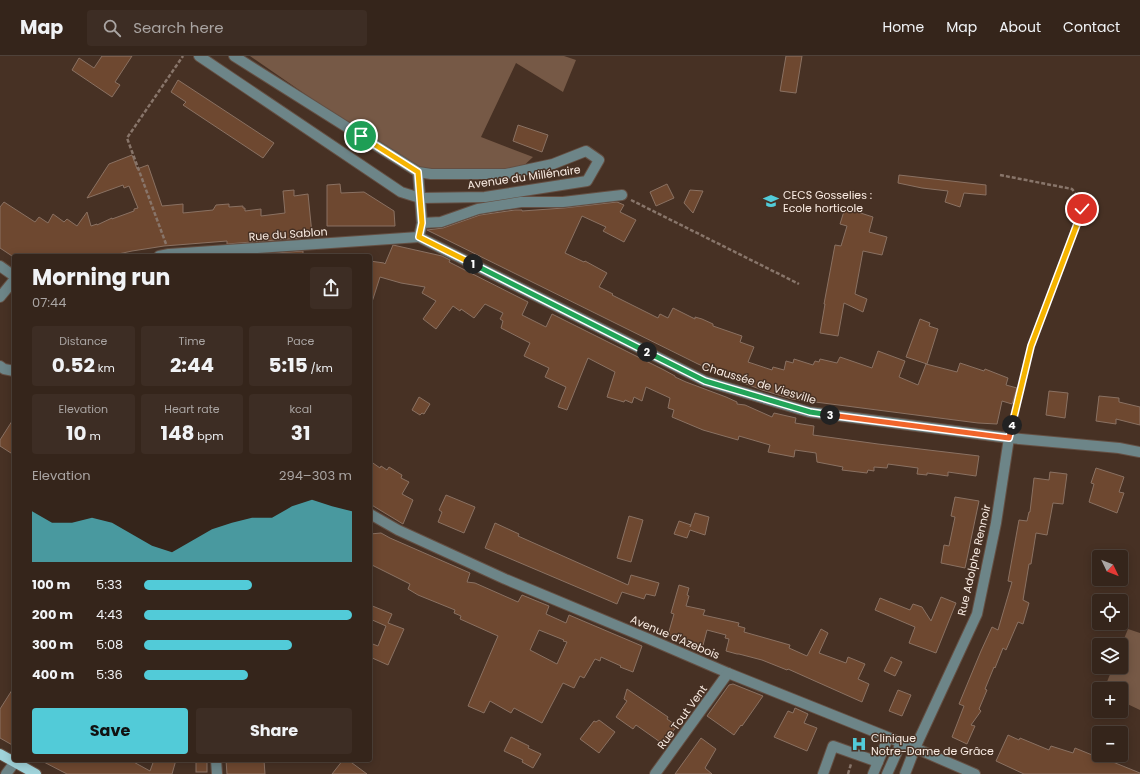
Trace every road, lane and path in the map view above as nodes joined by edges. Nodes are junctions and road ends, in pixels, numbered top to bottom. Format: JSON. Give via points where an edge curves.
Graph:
{"nodes":[{"id":1,"x":183,"y":56,"type":"edge"},
{"id":2,"x":199,"y":56,"type":"edge"},
{"id":3,"x":234,"y":56,"type":"edge"},
{"id":4,"x":418,"y":172,"type":"junction"},
{"id":5,"x":1000,"y":175,"type":"dead end"},
{"id":6,"x":622,"y":195,"type":"joint"},
{"id":7,"x":420,"y":198,"type":"junction"},
{"id":8,"x":422,"y":223,"type":"junction"},
{"id":9,"x":419,"y":237,"type":"junction"},
{"id":10,"x":169,"y":254,"type":"joint"},
{"id":11,"x":0,"y":266,"type":"edge"},
{"id":12,"x":12,"y":275,"type":"edge"},
{"id":13,"x":12,"y":282,"type":"edge"},
{"id":14,"x":799,"y":284,"type":"dead end"},
{"id":15,"x":0,"y":297,"type":"edge"},
{"id":16,"x":0,"y":366,"type":"edge"},
{"id":17,"x":12,"y":371,"type":"edge"},
{"id":18,"x":1009,"y":438,"type":"junction"},
{"id":19,"x":1140,"y":452,"type":"edge"},
{"id":20,"x":372,"y":515,"type":"edge"},
{"id":21,"x":728,"y":673,"type":"junction"},
{"id":22,"x":888,"y":738,"type":"junction"},
{"id":23,"x":901,"y":743,"type":"junction"},
{"id":24,"x":915,"y":748,"type":"junction"},
{"id":25,"x":0,"y":754,"type":"edge"},
{"id":26,"x":12,"y":760,"type":"edge"},
{"id":27,"x":15,"y":762,"type":"joint"},
{"id":28,"x":216,"y":762,"type":"edge"},
{"id":29,"x":878,"y":762,"type":"junction"},
{"id":30,"x":6,"y":774,"type":"edge"},
{"id":31,"x":36,"y":774,"type":"edge"},
{"id":32,"x":217,"y":774,"type":"edge"},
{"id":33,"x":656,"y":774,"type":"edge"},
{"id":34,"x":823,"y":774,"type":"edge"},
{"id":35,"x":873,"y":774,"type":"edge"},
{"id":36,"x":887,"y":774,"type":"edge"},
{"id":37,"x":905,"y":774,"type":"edge"},
{"id":38,"x":975,"y":774,"type":"edge"}],
"edges":[{"from":1,"to":10,"type":"path","via":[[126,138]]},
{"from":2,"to":7,"type":"street","name":"Avenue du Millénaire","via":[[401,192]]},
{"from":3,"to":4,"type":"street","name":"Avenue du Millénaire"},
{"from":4,"to":7,"type":"street"},
{"from":4,"to":7,"type":"street","name":"Avenue du Millénaire","via":[[506,174],[553,164],[586,151],[599,160],[587,181],[485,197]]},
{"from":5,"to":18,"type":"path","via":[[1072,189],[1083,203],[1031,346]]},
{"from":6,"to":8,"type":"street","via":[[563,202],[521,202],[478,209],[441,222]]},
{"from":6,"to":14,"type":"path"},
{"from":7,"to":8,"type":"street"},
{"from":8,"to":9,"type":"street"},
{"from":9,"to":10,"type":"street","name":"Rue du Sablon"},
{"from":9,"to":18,"type":"street","name":"Chaussée de Viesville","via":[[705,381],[810,412]]},
{"from":11,"to":12,"type":"street"},
{"from":13,"to":15,"type":"street"},
{"from":16,"to":17,"type":"street"},
{"from":18,"to":19,"type":"street","name":"Chaussée de Viesville"},
{"from":18,"to":24,"type":"street","name":"Rue Adolphe Rennoir","via":[[996,524],[977,614]]},
{"from":20,"to":21,"type":"street","name":"Avenue d'Azebois","via":[[398,530],[505,579]]},
{"from":21,"to":22,"type":"street","name":"Avenue d'Azebois"},
{"from":21,"to":33,"type":"street","name":"Rue Tout Vent"},
{"from":22,"to":23,"type":"street","name":"Avenue d'Azebois"},
{"from":22,"to":29,"type":"street"},
{"from":23,"to":24,"type":"street","name":"Avenue d'Azebois"},
{"from":23,"to":36,"type":"street"},
{"from":24,"to":37,"type":"street","name":"Rue Adolphe Rennoir"},
{"from":24,"to":38,"type":"street","name":"Avenue d'Azebois"},
{"from":25,"to":26,"type":"main road"},
{"from":27,"to":30,"type":"street"},
{"from":27,"to":31,"type":"main road"},
{"from":28,"to":32,"type":"street"},
{"from":29,"to":34,"type":"street","via":[[833,746]]},
{"from":29,"to":35,"type":"street"}]}
